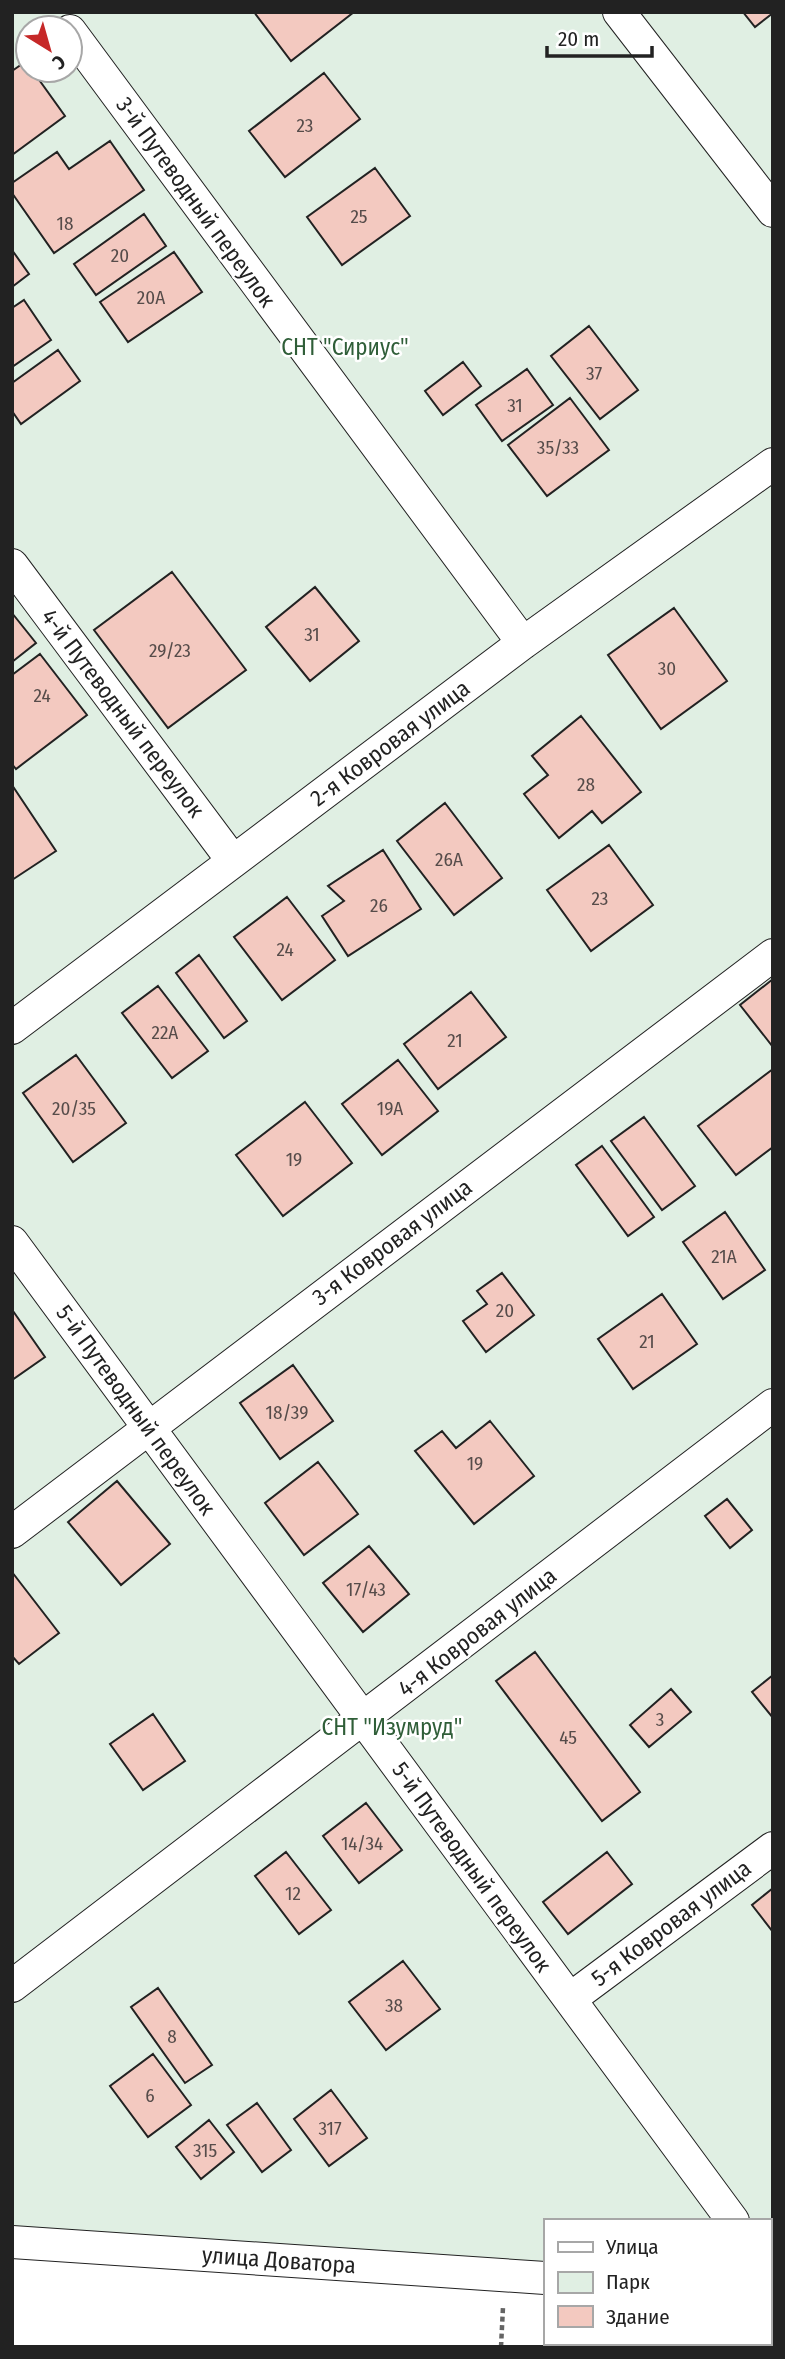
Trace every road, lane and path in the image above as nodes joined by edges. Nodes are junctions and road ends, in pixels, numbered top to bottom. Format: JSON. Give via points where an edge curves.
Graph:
{"nodes":[{"id":1,"x":619,"y":12,"type":"edge"},
{"id":2,"x":84,"y":49,"type":"edge"},
{"id":3,"x":773,"y":211,"type":"edge"},
{"id":4,"x":773,"y":464,"type":"edge"},
{"id":5,"x":12,"y":565,"type":"edge"},
{"id":6,"x":523,"y":643,"type":"junction"},
{"id":7,"x":233,"y":861,"type":"junction"},
{"id":8,"x":773,"y":955,"type":"edge"},
{"id":9,"x":12,"y":1028,"type":"edge"},
{"id":10,"x":12,"y":1242,"type":"edge"},
{"id":11,"x":773,"y":1405,"type":"edge"},
{"id":12,"x":148,"y":1426,"type":"junction"},
{"id":13,"x":12,"y":1532,"type":"edge"},
{"id":14,"x":363,"y":1719,"type":"junction"},
{"id":15,"x":773,"y":1848,"type":"edge"},
{"id":16,"x":12,"y":1986,"type":"edge"},
{"id":17,"x":570,"y":1999,"type":"junction"},
{"id":18,"x":732,"y":2219,"type":"edge"},
{"id":19,"x":12,"y":2242,"type":"edge"},
{"id":20,"x":544,"y":2278,"type":"edge"}],
"edges":[{"from":1,"to":3,"type":"street"},
{"from":2,"to":6,"type":"street","name":"3-й Путеводный переулок"},
{"from":4,"to":6,"type":"street","name":"2-я Ковровая улица"},
{"from":5,"to":7,"type":"street","name":"4-й Путеводный переулок"},
{"from":6,"to":7,"type":"street","name":"2-я Ковровая улица"},
{"from":7,"to":9,"type":"street","name":"2-я Ковровая улица"},
{"from":8,"to":12,"type":"street","name":"3-я Ковровая улица"},
{"from":10,"to":12,"type":"street","name":"5-й Путеводный переулок"},
{"from":11,"to":14,"type":"street","name":"4-я Ковровая улица"},
{"from":12,"to":13,"type":"street","name":"3-я Ковровая улица"},
{"from":12,"to":14,"type":"street","name":"5-й Путеводный переулок"},
{"from":14,"to":16,"type":"street","name":"4-я Ковровая улица"},
{"from":14,"to":17,"type":"street","name":"5-й Путеводный переулок"},
{"from":15,"to":17,"type":"street","name":"5-я Ковровая улица"},
{"from":17,"to":18,"type":"street","name":"5-й Путеводный переулок"},
{"from":19,"to":20,"type":"street","name":"улица Доватора"}]}
